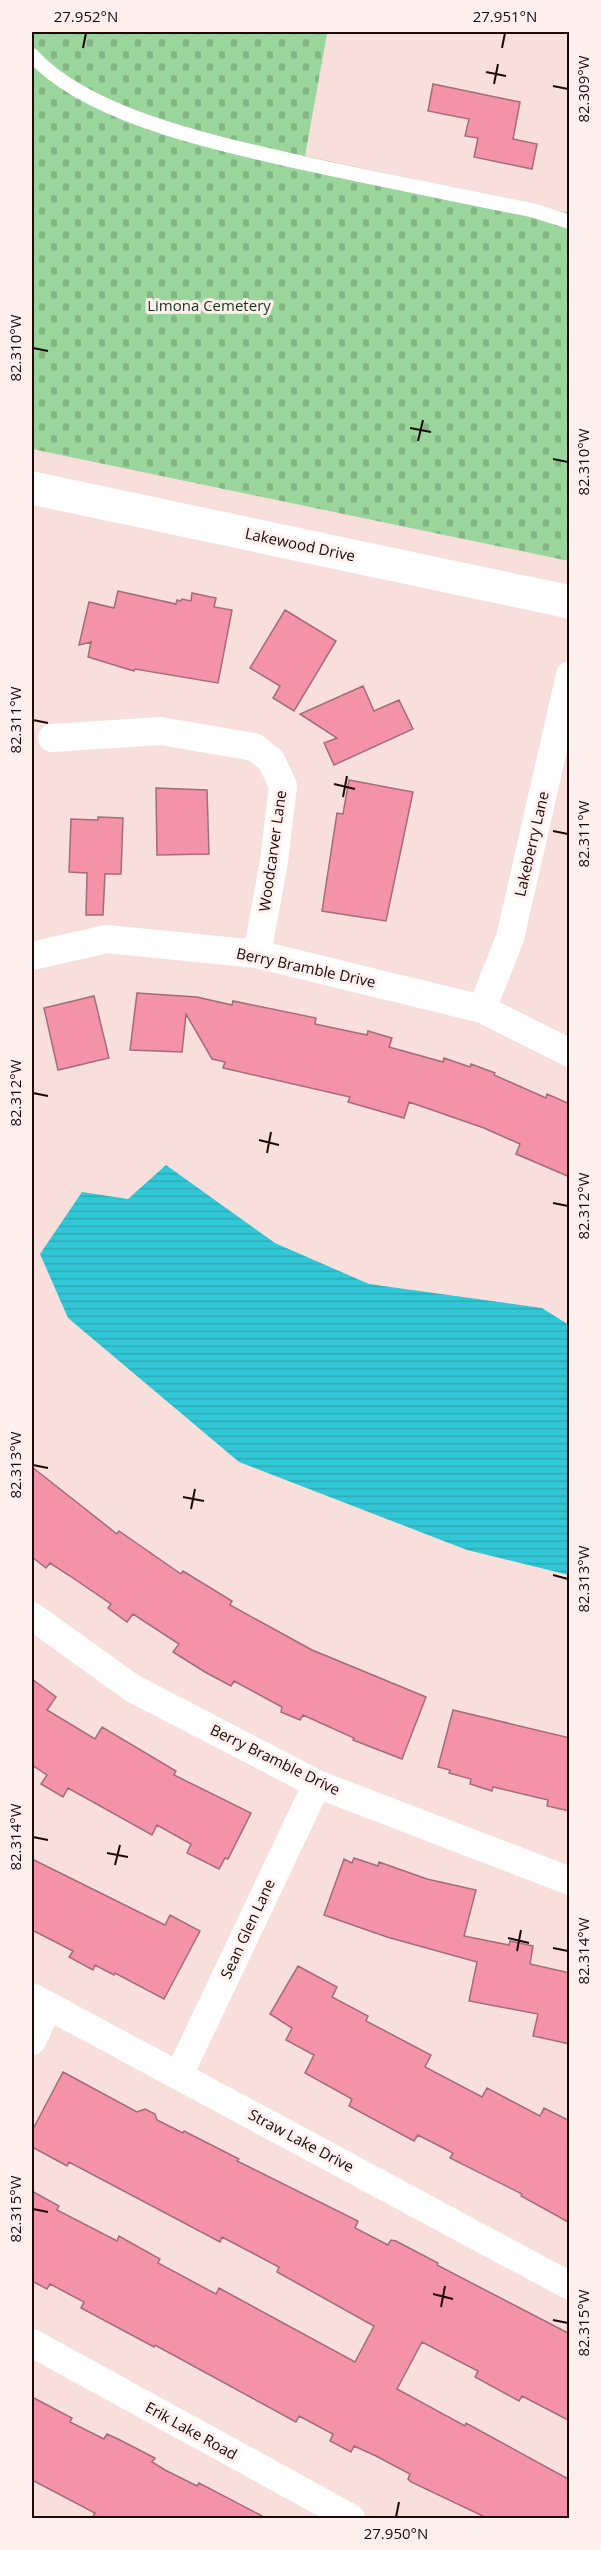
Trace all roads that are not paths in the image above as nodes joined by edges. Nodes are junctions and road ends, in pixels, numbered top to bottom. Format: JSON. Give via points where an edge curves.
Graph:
{"nodes":[{"id":1,"x":32,"y":55,"type":"edge"},
{"id":2,"x":570,"y":222,"type":"edge"},
{"id":3,"x":32,"y":488,"type":"edge"},
{"id":4,"x":570,"y":602,"type":"edge"},
{"id":5,"x":570,"y":675,"type":"edge"},
{"id":6,"x":51,"y":738,"type":"dead end"},
{"id":7,"x":257,"y":954,"type":"junction"},
{"id":8,"x":32,"y":956,"type":"edge"},
{"id":9,"x":482,"y":1009,"type":"junction"},
{"id":10,"x":570,"y":1053,"type":"edge"},
{"id":11,"x":32,"y":1617,"type":"edge"},
{"id":12,"x":317,"y":1784,"type":"junction"},
{"id":13,"x":570,"y":1881,"type":"edge"},
{"id":14,"x":40,"y":2002,"type":"edge"},
{"id":15,"x":32,"y":2041,"type":"edge"},
{"id":16,"x":179,"y":2075,"type":"junction"},
{"id":17,"x":570,"y":2286,"type":"edge"},
{"id":18,"x":32,"y":2343,"type":"edge"},
{"id":19,"x":351,"y":2518,"type":"edge"}],
"edges":[{"from":1,"to":2,"type":"lane","via":[[46,71],[84,93],[130,116],[200,140],[535,211]]},
{"from":3,"to":4,"type":"street","name":"Lakewood Drive"},
{"from":5,"to":9,"type":"street","name":"Lakeberry Lane","via":[[510,938]]},
{"from":6,"to":7,"type":"street","name":"Woodcarver Lane","via":[[161,731],[254,747],[271,760],[283,786]]},
{"from":7,"to":8,"type":"street","name":"Berry Bramble Drive","via":[[107,939]]},
{"from":7,"to":9,"type":"street","name":"Berry Bramble Drive"},
{"from":9,"to":10,"type":"street","name":"Berry Bramble Drive"},
{"from":11,"to":12,"type":"street","name":"Berry Bramble Drive","via":[[132,1688]]},
{"from":12,"to":13,"type":"street","name":"Berry Bramble Drive"},
{"from":12,"to":16,"type":"street","name":"Sean Glen Lane"},
{"from":14,"to":15,"type":"street"},
{"from":14,"to":16,"type":"street","name":"Straw Lake Drive"},
{"from":16,"to":17,"type":"street","name":"Straw Lake Drive"},
{"from":18,"to":19,"type":"street","name":"Erik Lake Road"}]}
